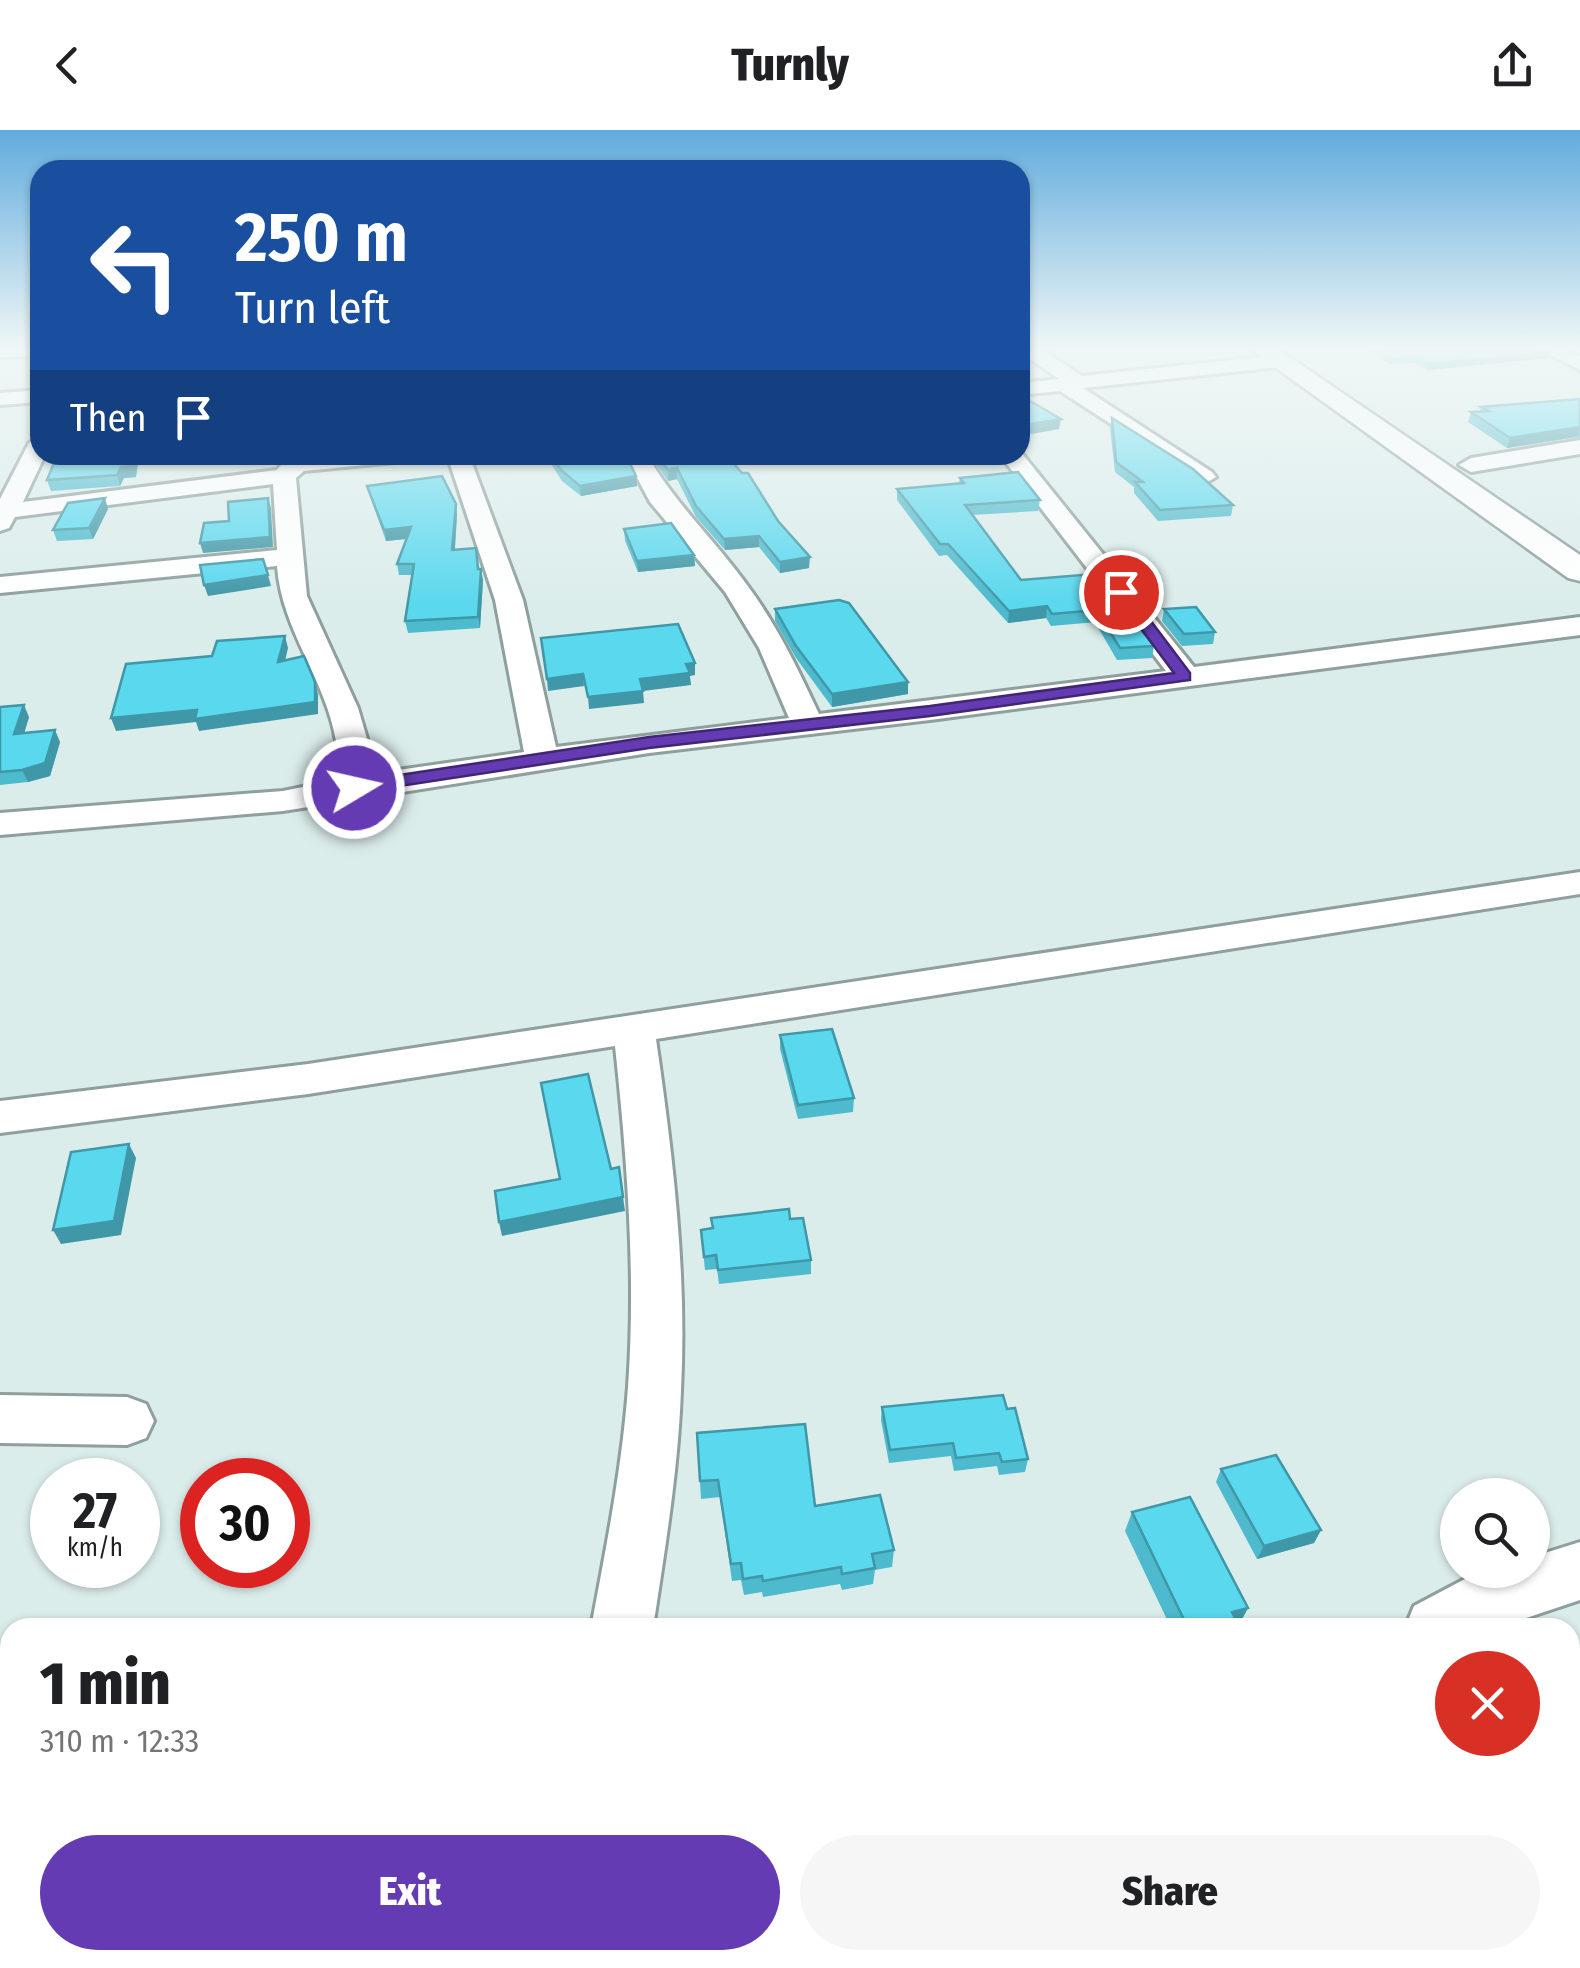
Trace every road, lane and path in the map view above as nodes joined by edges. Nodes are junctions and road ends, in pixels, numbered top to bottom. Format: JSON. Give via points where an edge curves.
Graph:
{"nodes":[{"id":1,"x":1141,"y":433,"type":"edge"},
{"id":2,"x":1389,"y":433,"type":"edge"},
{"id":3,"x":1416,"y":433,"type":"edge"},
{"id":4,"x":1580,"y":446,"type":"edge"},
{"id":5,"x":30,"y":463,"type":"edge"},
{"id":6,"x":293,"y":465,"type":"edge"},
{"id":7,"x":460,"y":465,"type":"edge"},
{"id":8,"x":641,"y":465,"type":"edge"},
{"id":9,"x":1020,"y":465,"type":"edge"},
{"id":10,"x":1472,"y":465,"type":"junction"},
{"id":11,"x":1204,"y":477,"type":"edge"},
{"id":12,"x":2,"y":518,"type":"edge"},
{"id":13,"x":1580,"y":539,"type":"edge"},
{"id":14,"x":290,"y":556,"type":"junction"},
{"id":15,"x":1580,"y":571,"type":"edge"},
{"id":16,"x":0,"y":585,"type":"edge"},
{"id":17,"x":1580,"y":626,"type":"edge"},
{"id":18,"x":1185,"y":676,"type":"junction"},
{"id":19,"x":808,"y":725,"type":"junction"},
{"id":20,"x":542,"y":759,"type":"junction"},
{"id":21,"x":354,"y":788,"type":"junction"},
{"id":22,"x":4,"y":828,"type":"edge"},
{"id":23,"x":1580,"y":882,"type":"edge"},
{"id":24,"x":634,"y":1029,"type":"junction"},
{"id":25,"x":0,"y":1118,"type":"edge"},
{"id":26,"x":0,"y":1419,"type":"edge"},
{"id":27,"x":127,"y":1420,"type":"dead end"},
{"id":28,"x":1580,"y":1571,"type":"edge"},
{"id":29,"x":624,"y":1618,"type":"edge"},
{"id":30,"x":1453,"y":1618,"type":"edge"}],
"edges":[{"from":1,"to":11,"type":"street"},
{"from":2,"to":15,"type":"highway"},
{"from":3,"to":10,"type":"highway"},
{"from":4,"to":10,"type":"street"},
{"from":5,"to":12,"type":"street"},
{"from":6,"to":12,"type":"street"},
{"from":6,"to":14,"type":"street"},
{"from":7,"to":20,"type":"street","via":[[522,646]]},
{"from":8,"to":19,"type":"street","via":[[659,497],[736,588],[774,648]]},
{"from":9,"to":18,"type":"street"},
{"from":10,"to":13,"type":"highway"},
{"from":14,"to":16,"type":"street"},
{"from":14,"to":21,"type":"street","via":[[293,596],[352,742]]},
{"from":17,"to":18,"type":"street"},
{"from":18,"to":19,"type":"street"},
{"from":19,"to":20,"type":"street"},
{"from":20,"to":21,"type":"street"},
{"from":21,"to":22,"type":"street"},
{"from":23,"to":24,"type":"street"},
{"from":24,"to":25,"type":"street"},
{"from":24,"to":29,"type":"street","via":[[652,1170],[656,1358]]},
{"from":26,"to":27,"type":"street"},
{"from":28,"to":30,"type":"street","via":[[1484,1600]]}]}
